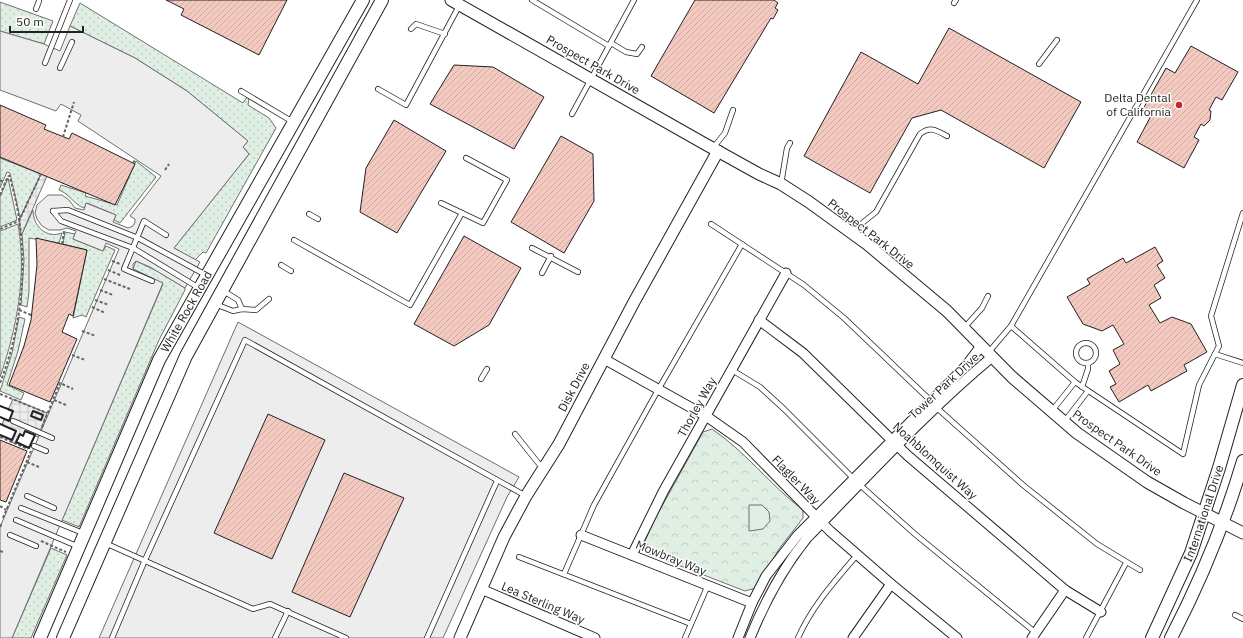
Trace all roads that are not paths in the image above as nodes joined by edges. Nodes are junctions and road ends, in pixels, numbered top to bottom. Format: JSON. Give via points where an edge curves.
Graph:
{"nodes":[{"id":1,"x":70,"y":0,"type":"edge"},
{"id":2,"x":363,"y":0,"type":"edge"},
{"id":3,"x":382,"y":0,"type":"edge"},
{"id":4,"x":532,"y":0,"type":"edge"},
{"id":5,"x":634,"y":0,"type":"edge"},
{"id":6,"x":1197,"y":0,"type":"edge"},
{"id":7,"x":39,"y":1,"type":"dead end"},
{"id":8,"x":456,"y":2,"type":"edge"},
{"id":9,"x":36,"y":9,"type":"dead end"},
{"id":10,"x":411,"y":29,"type":"dead end"},
{"id":11,"x":445,"y":34,"type":"junction"},
{"id":12,"x":1056,"y":40,"type":"dead end"},
{"id":13,"x":72,"y":42,"type":"dead end"},
{"id":14,"x":610,"y":45,"type":"junction"},
{"id":15,"x":642,"y":47,"type":"dead end"},
{"id":16,"x":45,"y":62,"type":"dead end"},
{"id":17,"x":1039,"y":64,"type":"dead end"},
{"id":18,"x":60,"y":68,"type":"dead end"},
{"id":19,"x":591,"y":79,"type":"junction"},
{"id":20,"x":378,"y":89,"type":"dead end"},
{"id":21,"x":241,"y":91,"type":"dead end"},
{"id":22,"x":733,"y":110,"type":"dead end"},
{"id":23,"x":572,"y":114,"type":"dead end"},
{"id":24,"x":294,"y":123,"type":"junction"},
{"id":25,"x":947,"y":136,"type":"dead end"},
{"id":26,"x":790,"y":143,"type":"dead end"},
{"id":27,"x":715,"y":150,"type":"junction"},
{"id":28,"x":466,"y":158,"type":"dead end"},
{"id":29,"x":781,"y":184,"type":"junction"},
{"id":30,"x":441,"y":203,"type":"dead end"},
{"id":31,"x":462,"y":213,"type":"junction"},
{"id":32,"x":1243,"y":213,"type":"edge"},
{"id":33,"x":309,"y":214,"type":"dead end"},
{"id":34,"x":318,"y":219,"type":"dead end"},
{"id":35,"x":711,"y":224,"type":"dead end"},
{"id":36,"x":851,"y":232,"type":"junction"},
{"id":37,"x":166,"y":235,"type":"dead end"},
{"id":38,"x":138,"y":238,"type":"junction"},
{"id":39,"x":294,"y":240,"type":"dead end"},
{"id":40,"x":742,"y":244,"type":"junction"},
{"id":41,"x":133,"y":248,"type":"junction"},
{"id":42,"x":532,"y":248,"type":"dead end"},
{"id":43,"x":551,"y":256,"type":"junction"},
{"id":44,"x":281,"y":265,"type":"dead end"},
{"id":45,"x":291,"y":271,"type":"dead end"},
{"id":46,"x":578,"y":272,"type":"dead end"},
{"id":47,"x":542,"y":273,"type":"dead end"},
{"id":48,"x":786,"y":273,"type":"junction"},
{"id":49,"x":208,"y":276,"type":"junction"},
{"id":50,"x":152,"y":282,"type":"dead end"},
{"id":51,"x":201,"y":289,"type":"junction"},
{"id":52,"x":222,"y":290,"type":"junction"},
{"id":53,"x":988,"y":296,"type":"dead end"},
{"id":54,"x":269,"y":299,"type":"dead end"},
{"id":55,"x":214,"y":304,"type":"junction"},
{"id":56,"x":242,"y":309,"type":"junction"},
{"id":57,"x":759,"y":320,"type":"junction"},
{"id":58,"x":1011,"y":326,"type":"junction"},
{"id":59,"x":964,"y":328,"type":"junction"},
{"id":60,"x":987,"y":352,"type":"junction"},
{"id":61,"x":1215,"y":354,"type":"junction"},
{"id":62,"x":604,"y":359,"type":"junction"},
{"id":63,"x":1088,"y":363,"type":"junction"},
{"id":64,"x":1243,"y":364,"type":"edge"},
{"id":65,"x":486,"y":369,"type":"dead end"},
{"id":66,"x":732,"y":370,"type":"junction"},
{"id":67,"x":481,"y":379,"type":"dead end"},
{"id":68,"x":1075,"y":382,"type":"junction"},
{"id":69,"x":1243,"y":385,"type":"edge"},
{"id":70,"x":1082,"y":386,"type":"junction"},
{"id":71,"x":658,"y":390,"type":"junction"},
{"id":72,"x":1088,"y":391,"type":"junction"},
{"id":73,"x":931,"y":401,"type":"junction"},
{"id":74,"x":937,"y":408,"type":"junction"},
{"id":75,"x":1051,"y":412,"type":"junction"},
{"id":76,"x":706,"y":416,"type":"junction"},
{"id":77,"x":13,"y":421,"type":"dead end"},
{"id":78,"x":1064,"y":422,"type":"junction"},
{"id":79,"x":515,"y":434,"type":"dead end"},
{"id":80,"x":52,"y":438,"type":"dead end"},
{"id":81,"x":895,"y":443,"type":"junction"},
{"id":82,"x":33,"y":448,"type":"road end"},
{"id":83,"x":46,"y":451,"type":"dead end"},
{"id":84,"x":1243,"y":461,"type":"edge"},
{"id":85,"x":543,"y":468,"type":"junction"},
{"id":86,"x":497,"y":481,"type":"junction"},
{"id":87,"x":856,"y":481,"type":"junction"},
{"id":88,"x":27,"y":496,"type":"dead end"},
{"id":89,"x":526,"y":496,"type":"junction"},
{"id":90,"x":21,"y":508,"type":"dead end"},
{"id":91,"x":54,"y":508,"type":"dead end"},
{"id":92,"x":1204,"y":513,"type":"junction"},
{"id":93,"x":815,"y":516,"type":"junction"},
{"id":94,"x":16,"y":520,"type":"dead end"},
{"id":95,"x":822,"y":523,"type":"junction"},
{"id":96,"x":1222,"y":523,"type":"junction"},
{"id":97,"x":1243,"y":532,"type":"edge"},
{"id":98,"x":85,"y":534,"type":"junction"},
{"id":99,"x":10,"y":535,"type":"dead end"},
{"id":100,"x":581,"y":535,"type":"junction"},
{"id":101,"x":105,"y":543,"type":"junction"},
{"id":102,"x":36,"y":546,"type":"dead end"},
{"id":103,"x":74,"y":550,"type":"junction"},
{"id":104,"x":632,"y":555,"type":"junction"},
{"id":105,"x":857,"y":555,"type":"junction"},
{"id":106,"x":519,"y":557,"type":"dead end"},
{"id":107,"x":144,"y":560,"type":"junction"},
{"id":108,"x":1126,"y":563,"type":"junction"},
{"id":109,"x":1140,"y":570,"type":"dead end"},
{"id":110,"x":564,"y":574,"type":"junction"},
{"id":111,"x":890,"y":584,"type":"junction"},
{"id":112,"x":708,"y":585,"type":"junction"},
{"id":113,"x":481,"y":589,"type":"junction"},
{"id":114,"x":1065,"y":590,"type":"junction"},
{"id":115,"x":752,"y":603,"type":"junction"},
{"id":116,"x":288,"y":611,"type":"junction"},
{"id":117,"x":1101,"y":612,"type":"junction"},
{"id":118,"x":1235,"y":615,"type":"dead end"},
{"id":119,"x":1243,"y":619,"type":"edge"},
{"id":120,"x":691,"y":624,"type":"junction"},
{"id":121,"x":572,"y":629,"type":"junction"},
{"id":122,"x":1034,"y":635,"type":"edge"},
{"id":123,"x":40,"y":638,"type":"edge"},
{"id":124,"x":63,"y":638,"type":"edge"},
{"id":125,"x":112,"y":638,"type":"edge"},
{"id":126,"x":275,"y":638,"type":"edge"},
{"id":127,"x":346,"y":638,"type":"edge"},
{"id":128,"x":427,"y":638,"type":"edge"},
{"id":129,"x":460,"y":638,"type":"edge"},
{"id":130,"x":568,"y":638,"type":"edge"},
{"id":131,"x":595,"y":638,"type":"edge"},
{"id":132,"x":685,"y":638,"type":"edge"},
{"id":133,"x":738,"y":638,"type":"edge"},
{"id":134,"x":750,"y":638,"type":"edge"},
{"id":135,"x":798,"y":638,"type":"edge"},
{"id":136,"x":853,"y":638,"type":"edge"},
{"id":137,"x":957,"y":638,"type":"edge"},
{"id":138,"x":1086,"y":638,"type":"edge"},
{"id":139,"x":1152,"y":638,"type":"edge"},
{"id":140,"x":1171,"y":638,"type":"edge"}],
"edges":[{"from":1,"to":16,"type":"lane"},
{"from":2,"to":24,"type":"main road","name":"White Rock Road"},
{"from":3,"to":52,"type":"main road","name":"White Rock Road"},
{"from":4,"to":14,"type":"lane"},
{"from":5,"to":14,"type":"lane"},
{"from":6,"to":58,"type":"lane"},
{"from":7,"to":9,"type":"lane"},
{"from":8,"to":11,"type":"lane"},
{"from":8,"to":19,"type":"street","name":"Prospect Park Drive"},
{"from":10,"to":11,"type":"lane","via":[[416,24]]},
{"from":11,"to":20,"type":"lane","via":[[406,105]]},
{"from":12,"to":17,"type":"lane"},
{"from":13,"to":18,"type":"lane"},
{"from":14,"to":15,"type":"lane","via":[[637,54]]},
{"from":14,"to":19,"type":"lane"},
{"from":19,"to":23,"type":"lane"},
{"from":19,"to":27,"type":"street","name":"Prospect Park Drive"},
{"from":21,"to":24,"type":"lane"},
{"from":22,"to":27,"type":"lane","via":[[725,133]]},
{"from":24,"to":49,"type":"main road","name":"White Rock Road"},
{"from":25,"to":36,"type":"lane","via":[[935,129],[926,129],[920,134],[876,212]]},
{"from":26,"to":29,"type":"lane"},
{"from":27,"to":29,"type":"street","name":"Prospect Park Drive"},
{"from":27,"to":62,"type":"street","name":"Disk Drive"},
{"from":28,"to":31,"type":"lane","via":[[507,180],[483,223]]},
{"from":29,"to":36,"type":"street","name":"Prospect Park Drive"},
{"from":30,"to":31,"type":"lane"},
{"from":31,"to":39,"type":"lane","via":[[410,305]]},
{"from":32,"to":61,"type":"lane","via":[[1211,316],[1219,346]]},
{"from":33,"to":34,"type":"lane"},
{"from":35,"to":40,"type":"lane"},
{"from":36,"to":59,"type":"street","name":"Prospect Park Drive"},
{"from":37,"to":38,"type":"lane","via":[[144,221]]},
{"from":38,"to":41,"type":"lane"},
{"from":38,"to":41,"type":"lane","via":[[68,210],[53,212],[62,221]]},
{"from":38,"to":49,"type":"lane"},
{"from":40,"to":48,"type":"lane"},
{"from":40,"to":71,"type":"lane"},
{"from":41,"to":50,"type":"lane","via":[[124,269]]},
{"from":41,"to":51,"type":"lane"},
{"from":42,"to":43,"type":"lane"},
{"from":43,"to":46,"type":"lane"},
{"from":43,"to":47,"type":"lane"},
{"from":44,"to":45,"type":"lane"},
{"from":48,"to":57,"type":"street","name":"Thorley Way"},
{"from":48,"to":73,"type":"lane","via":[[844,318]]},
{"from":49,"to":51,"type":"main road","name":"White Rock Road"},
{"from":51,"to":98,"type":"main road","name":"White Rock Road","via":[[159,360]]},
{"from":52,"to":55,"type":"main road","name":"White Rock Road"},
{"from":52,"to":56,"type":"lane","via":[[238,300]]},
{"from":53,"to":59,"type":"lane","via":[[982,308]]},
{"from":54,"to":56,"type":"lane","via":[[256,310]]},
{"from":55,"to":56,"type":"lane","via":[[233,311]]},
{"from":55,"to":101,"type":"main road","name":"White Rock Road","via":[[186,356]]},
{"from":57,"to":66,"type":"street","name":"Thorley Way"},
{"from":57,"to":81,"type":"street","name":"Noahblomquist Way","via":[[803,353]]},
{"from":58,"to":60,"type":"lane"},
{"from":58,"to":68,"type":"lane"},
{"from":59,"to":60,"type":"street","name":"Prospect Park Drive"},
{"from":60,"to":73,"type":"street","name":"Tower Park Drive","via":[[965,366]]},
{"from":60,"to":74,"type":"street","name":"Tower Park Drive"},
{"from":60,"to":75,"type":"street","name":"Prospect Park Drive"},
{"from":61,"to":64,"type":"lane"},
{"from":61,"to":72,"type":"lane","via":[[1199,385],[1183,454]]},
{"from":62,"to":71,"type":"street","name":"Flagler Way"},
{"from":62,"to":85,"type":"street","name":"Disk Drive","via":[[559,444]]},
{"from":63,"to":63,"type":"lane","via":[[1096,354],[1094,346],[1087,343],[1079,346],[1076,353],[1079,360]]},
{"from":63,"to":70,"type":"lane"},
{"from":65,"to":67,"type":"lane"},
{"from":66,"to":76,"type":"street","name":"Thorley Way"},
{"from":66,"to":87,"type":"lane","via":[[760,387]]},
{"from":68,"to":70,"type":"lane"},
{"from":68,"to":75,"type":"lane"},
{"from":69,"to":92,"type":"main road","name":"International Drive"},
{"from":70,"to":72,"type":"lane"},
{"from":71,"to":76,"type":"street","name":"Flagler Way"},
{"from":71,"to":100,"type":"lane","via":[[594,505]]},
{"from":72,"to":78,"type":"lane"},
{"from":73,"to":81,"type":"street","name":"Tower Park Drive"},
{"from":74,"to":81,"type":"street","name":"Tower Park Drive"},
{"from":74,"to":108,"type":"lane","via":[[1023,485],[1097,544]]},
{"from":75,"to":78,"type":"street","name":"Prospect Park Drive"},
{"from":76,"to":93,"type":"street","name":"Flagler Way","via":[[743,442]]},
{"from":76,"to":104,"type":"street","name":"Thorley Way","via":[[663,492]]},
{"from":77,"to":80,"type":"lane"},
{"from":78,"to":92,"type":"street","name":"Prospect Park Drive","via":[[1147,482]]},
{"from":79,"to":85,"type":"lane"},
{"from":81,"to":87,"type":"street","name":"Tower Park Drive"},
{"from":81,"to":114,"type":"street","name":"Noahblomquist Way"},
{"from":82,"to":83,"type":"lane"},
{"from":84,"to":96,"type":"main road","name":"International Drive"},
{"from":85,"to":89,"type":"street","name":"Disk Drive"},
{"from":86,"to":89,"type":"lane"},
{"from":86,"to":107,"type":"lane","via":[[245,340]]},
{"from":86,"to":128,"type":"lane"},
{"from":87,"to":93,"type":"street","name":"Tower Park Drive"},
{"from":87,"to":95,"type":"street","name":"Tower Park Drive"},
{"from":87,"to":122,"type":"lane"},
{"from":88,"to":91,"type":"lane"},
{"from":89,"to":113,"type":"street","name":"Disk Drive"},
{"from":90,"to":98,"type":"lane"},
{"from":92,"to":96,"type":"street","name":"Prospect Park Drive"},
{"from":92,"to":139,"type":"main road","name":"International Drive","via":[[1191,553]]},
{"from":93,"to":95,"type":"street","name":"Flagler Way"},
{"from":93,"to":115,"type":"street","name":"Tower Park Drive","via":[[776,561]]},
{"from":94,"to":103,"type":"lane"},
{"from":95,"to":105,"type":"street","name":"Flagler Way"},
{"from":95,"to":134,"type":"street","name":"Tower Park Drive","via":[[793,555],[780,574]]},
{"from":96,"to":97,"type":"street","name":"Prospect Park Drive"},
{"from":96,"to":140,"type":"main road","name":"International Drive","via":[[1204,570]]},
{"from":98,"to":103,"type":"main road","name":"White Rock Road"},
{"from":99,"to":102,"type":"lane"},
{"from":100,"to":104,"type":"street","name":"Mowbray Way"},
{"from":100,"to":110,"type":"lane"},
{"from":101,"to":107,"type":"lane"},
{"from":101,"to":124,"type":"main road","name":"White Rock Road"},
{"from":103,"to":123,"type":"main road","name":"White Rock Road"},
{"from":104,"to":112,"type":"street","name":"Mowbray Way"},
{"from":105,"to":111,"type":"street","name":"Flagler Way"},
{"from":105,"to":135,"type":"lane","via":[[817,603],[806,619]]},
{"from":106,"to":110,"type":"lane"},
{"from":107,"to":116,"type":"lane","via":[[253,609],[270,604]]},
{"from":107,"to":125,"type":"lane"},
{"from":108,"to":109,"type":"lane"},
{"from":108,"to":117,"type":"lane"},
{"from":110,"to":120,"type":"lane"},
{"from":111,"to":136,"type":"street"},
{"from":111,"to":137,"type":"street","name":"Flagler Way"},
{"from":112,"to":115,"type":"street","name":"Mowbray Way"},
{"from":112,"to":120,"type":"lane"},
{"from":113,"to":121,"type":"street","name":"Lea Sterling Way"},
{"from":113,"to":129,"type":"street","name":"Disk Drive"},
{"from":114,"to":117,"type":"street","name":"Noahblomquist Way"},
{"from":114,"to":122,"type":"street"},
{"from":115,"to":133,"type":"street","name":"Tower Park Drive"},
{"from":116,"to":126,"type":"lane"},
{"from":116,"to":127,"type":"lane"},
{"from":117,"to":138,"type":"lane"},
{"from":118,"to":119,"type":"lane"},
{"from":120,"to":132,"type":"lane"},
{"from":121,"to":130,"type":"street"},
{"from":121,"to":131,"type":"street","name":"Lea Sterling Way"}]}
